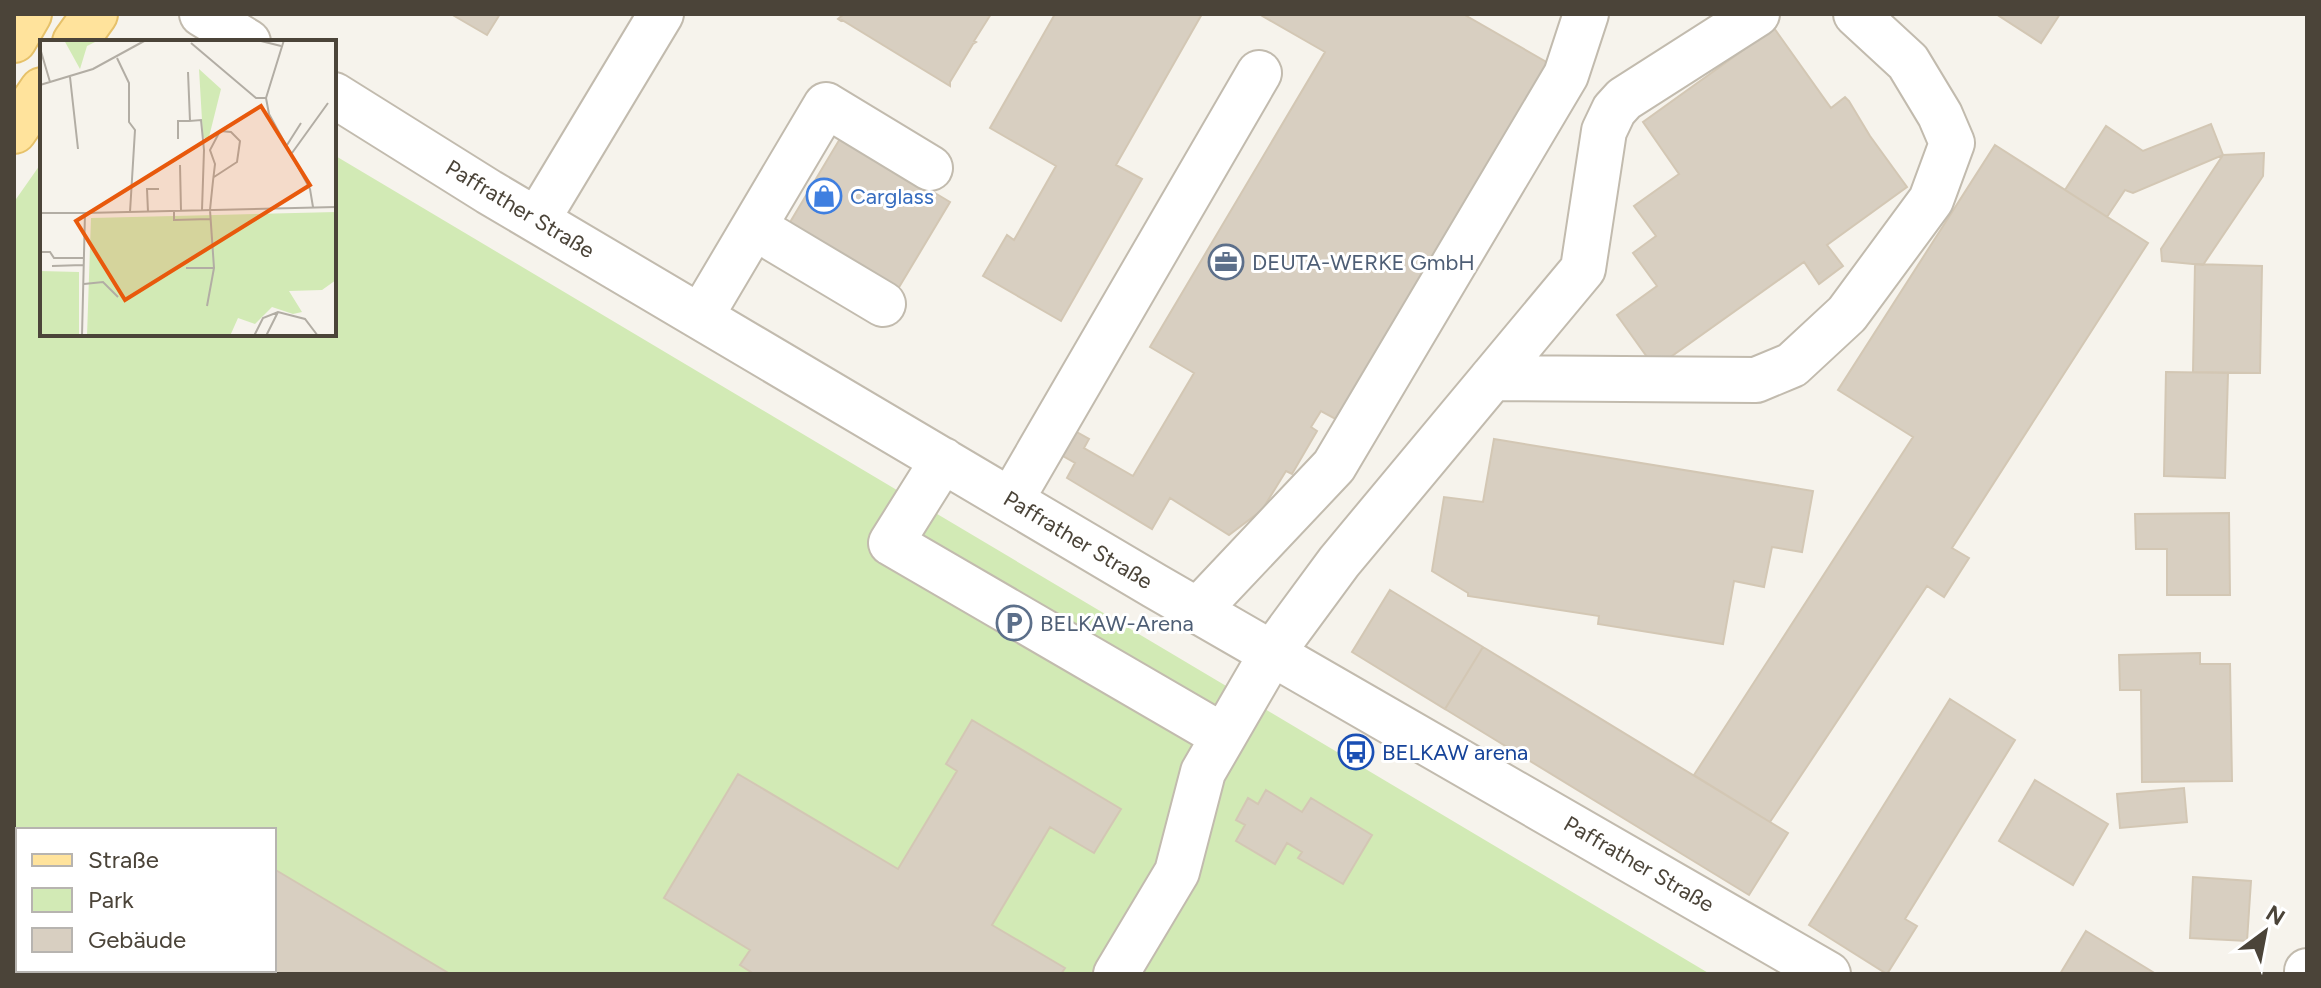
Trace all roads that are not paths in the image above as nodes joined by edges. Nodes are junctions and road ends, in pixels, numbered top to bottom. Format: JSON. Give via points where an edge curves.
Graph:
{"nodes":[{"id":1,"x":29,"y":14,"type":"edge"},
{"id":2,"x":95,"y":14,"type":"edge"},
{"id":3,"x":202,"y":14,"type":"edge"},
{"id":4,"x":661,"y":14,"type":"edge"},
{"id":5,"x":1586,"y":14,"type":"edge"},
{"id":6,"x":1757,"y":14,"type":"edge"},
{"id":7,"x":1856,"y":14,"type":"edge"},
{"id":8,"x":14,"y":40,"type":"edge"},
{"id":9,"x":76,"y":40,"type":"edge"},
{"id":10,"x":245,"y":40,"type":"edge"},
{"id":11,"x":1259,"y":73,"type":"dead end"},
{"id":12,"x":40,"y":93,"type":"edge"},
{"id":13,"x":336,"y":96,"type":"edge"},
{"id":14,"x":14,"y":131,"type":"edge"},
{"id":15,"x":930,"y":168,"type":"dead end"},
{"id":16,"x":537,"y":220,"type":"junction"},
{"id":17,"x":754,"y":227,"type":"junction"},
{"id":18,"x":883,"y":304,"type":"dead end"},
{"id":19,"x":701,"y":316,"type":"junction"},
{"id":20,"x":1492,"y":378,"type":"junction"},
{"id":21,"x":943,"y":460,"type":"junction"},
{"id":22,"x":1011,"y":500,"type":"junction"},
{"id":23,"x":1198,"y":610,"type":"junction"},
{"id":24,"x":1272,"y":653,"type":"junction"},
{"id":25,"x":1223,"y":736,"type":"junction"},
{"id":26,"x":1116,"y":974,"type":"edge"},
{"id":27,"x":1828,"y":974,"type":"edge"}],
"edges":[{"from":1,"to":8,"type":"main road"},
{"from":2,"to":9,"type":"main road"},
{"from":3,"to":10,"type":"street"},
{"from":4,"to":16,"type":"street"},
{"from":5,"to":23,"type":"street","via":[[1566,75],[1334,466]]},
{"from":6,"to":20,"type":"street","via":[[1614,110],[1604,131],[1583,269]]},
{"from":7,"to":20,"type":"street","via":[[1908,62],[1952,143],[1931,200],[1847,314],[1792,365],[1756,380]]},
{"from":11,"to":22,"type":"street"},
{"from":12,"to":14,"type":"main road"},
{"from":13,"to":16,"type":"street","name":"Paffrather Straße"},
{"from":15,"to":17,"type":"street","via":[[826,105]]},
{"from":16,"to":19,"type":"street","name":"Paffrather Straße"},
{"from":17,"to":18,"type":"street"},
{"from":17,"to":19,"type":"street"},
{"from":19,"to":21,"type":"street","name":"Paffrather Straße"},
{"from":20,"to":24,"type":"street","via":[[1339,562]]},
{"from":21,"to":22,"type":"street","name":"Paffrather Straße"},
{"from":21,"to":25,"type":"street","via":[[891,543]]},
{"from":22,"to":23,"type":"street","name":"Paffrather Straße"},
{"from":23,"to":24,"type":"street","name":"Paffrather Straße"},
{"from":24,"to":25,"type":"street"},
{"from":24,"to":27,"type":"street","name":"Paffrather Straße"},
{"from":25,"to":26,"type":"street","via":[[1203,772],[1177,872]]}]}
